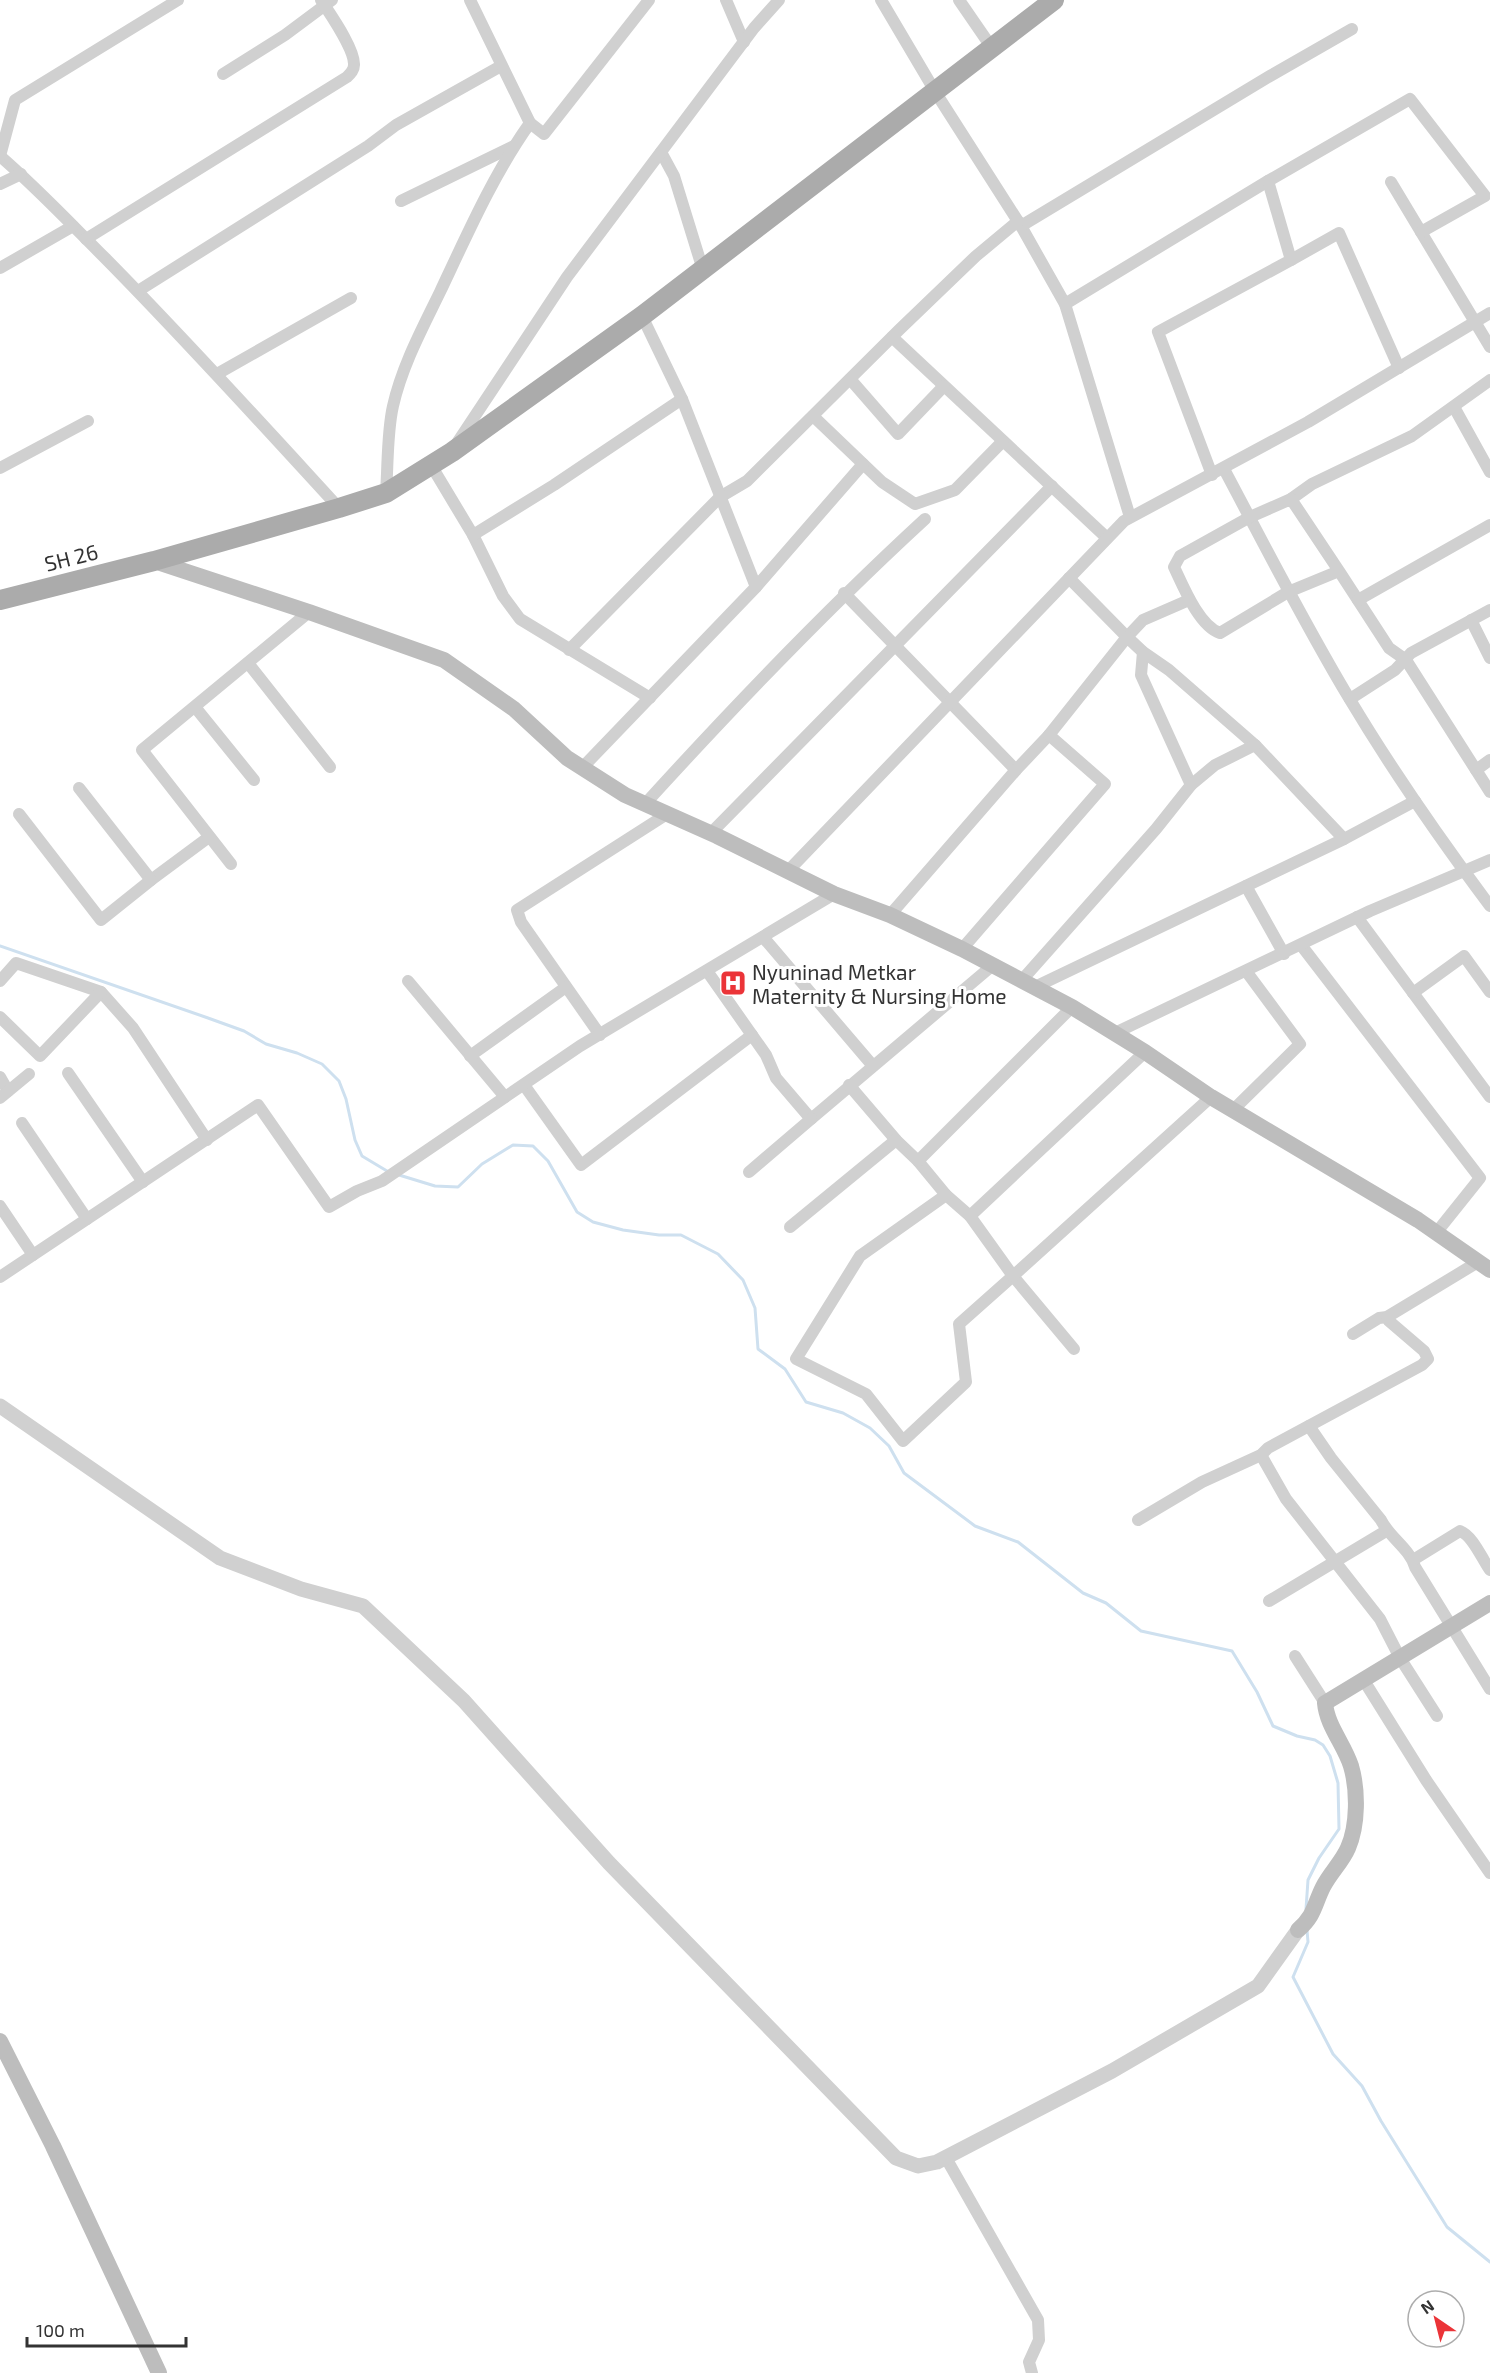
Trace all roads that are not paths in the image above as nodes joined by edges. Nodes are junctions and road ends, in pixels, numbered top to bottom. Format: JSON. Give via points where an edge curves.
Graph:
{"nodes":[{"id":1,"x":178,"y":0,"type":"edge"},
{"id":2,"x":470,"y":0,"type":"edge"},
{"id":3,"x":649,"y":0,"type":"edge"},
{"id":4,"x":726,"y":0,"type":"edge"},
{"id":5,"x":779,"y":0,"type":"edge"},
{"id":6,"x":881,"y":0,"type":"edge"},
{"id":7,"x":959,"y":0,"type":"edge"},
{"id":8,"x":1054,"y":0,"type":"edge"},
{"id":9,"x":326,"y":2,"type":"edge"},
{"id":10,"x":1352,"y":29,"type":"dead end"},
{"id":11,"x":744,"y":42,"type":"junction"},
{"id":12,"x":992,"y":48,"type":"junction"},
{"id":13,"x":501,"y":66,"type":"junction"},
{"id":14,"x":223,"y":74,"type":"dead end"},
{"id":15,"x":936,"y":93,"type":"junction"},
{"id":16,"x":530,"y":123,"type":"junction"},
{"id":17,"x":514,"y":146,"type":"junction"},
{"id":18,"x":661,"y":152,"type":"junction"},
{"id":19,"x":0,"y":156,"type":"edge"},
{"id":20,"x":21,"y":174,"type":"junction"},
{"id":21,"x":1268,"y":181,"type":"junction"},
{"id":22,"x":1391,"y":182,"type":"dead end"},
{"id":23,"x":0,"y":184,"type":"edge"},
{"id":24,"x":401,"y":201,"type":"dead end"},
{"id":25,"x":1019,"y":223,"type":"junction"},
{"id":26,"x":74,"y":226,"type":"junction"},
{"id":27,"x":1421,"y":231,"type":"junction"},
{"id":28,"x":86,"y":239,"type":"junction"},
{"id":29,"x":1291,"y":260,"type":"junction"},
{"id":30,"x":0,"y":268,"type":"edge"},
{"id":31,"x":703,"y":270,"type":"junction"},
{"id":32,"x":138,"y":291,"type":"junction"},
{"id":33,"x":351,"y":298,"type":"dead end"},
{"id":34,"x":1065,"y":304,"type":"junction"},
{"id":35,"x":1490,"y":313,"type":"edge"},
{"id":36,"x":642,"y":316,"type":"junction"},
{"id":37,"x":1474,"y":323,"type":"junction"},
{"id":38,"x":892,"y":337,"type":"junction"},
{"id":39,"x":1490,"y":347,"type":"edge"},
{"id":40,"x":1399,"y":368,"type":"junction"},
{"id":41,"x":217,"y":374,"type":"junction"},
{"id":42,"x":850,"y":379,"type":"junction"},
{"id":43,"x":1490,"y":380,"type":"edge"},
{"id":44,"x":944,"y":386,"type":"junction"},
{"id":45,"x":682,"y":399,"type":"junction"},
{"id":46,"x":1454,"y":407,"type":"junction"},
{"id":47,"x":813,"y":416,"type":"junction"},
{"id":48,"x":88,"y":421,"type":"dead end"},
{"id":49,"x":1003,"y":441,"type":"junction"},
{"id":50,"x":452,"y":452,"type":"junction"},
{"id":51,"x":863,"y":464,"type":"junction"},
{"id":52,"x":431,"y":465,"type":"junction"},
{"id":53,"x":0,"y":468,"type":"edge"},
{"id":54,"x":1224,"y":469,"type":"junction"},
{"id":55,"x":1490,"y":472,"type":"edge"},
{"id":56,"x":1212,"y":475,"type":"junction"},
{"id":57,"x":1052,"y":486,"type":"junction"},
{"id":58,"x":386,"y":493,"type":"junction"},
{"id":59,"x":720,"y":497,"type":"junction"},
{"id":60,"x":1291,"y":499,"type":"junction"},
{"id":61,"x":339,"y":508,"type":"junction"},
{"id":62,"x":1250,"y":517,"type":"junction"},
{"id":63,"x":1130,"y":518,"type":"junction"},
{"id":64,"x":925,"y":519,"type":"dead end"},
{"id":65,"x":1490,"y":525,"type":"edge"},
{"id":66,"x":473,"y":535,"type":"junction"},
{"id":67,"x":1107,"y":538,"type":"junction"},
{"id":68,"x":154,"y":561,"type":"junction"},
{"id":69,"x":1339,"y":571,"type":"junction"},
{"id":70,"x":1069,"y":578,"type":"junction"},
{"id":71,"x":756,"y":588,"type":"junction"},
{"id":72,"x":1288,"y":592,"type":"junction"},
{"id":73,"x":844,"y":593,"type":"junction"},
{"id":74,"x":0,"y":600,"type":"edge"},
{"id":75,"x":1189,"y":600,"type":"junction"},
{"id":76,"x":1358,"y":600,"type":"junction"},
{"id":77,"x":1490,"y":610,"type":"edge"},
{"id":78,"x":309,"y":612,"type":"junction"},
{"id":79,"x":1471,"y":620,"type":"junction"},
{"id":80,"x":1127,"y":637,"type":"junction"},
{"id":81,"x":895,"y":646,"type":"junction"},
{"id":82,"x":569,"y":650,"type":"junction"},
{"id":83,"x":1143,"y":652,"type":"junction"},
{"id":84,"x":1490,"y":658,"type":"edge"},
{"id":85,"x":1406,"y":660,"type":"junction"},
{"id":86,"x":248,"y":663,"type":"junction"},
{"id":87,"x":650,"y":698,"type":"junction"},
{"id":88,"x":1350,"y":699,"type":"junction"},
{"id":89,"x":950,"y":702,"type":"junction"},
{"id":90,"x":195,"y":707,"type":"junction"},
{"id":91,"x":1049,"y":735,"type":"junction"},
{"id":92,"x":1255,"y":746,"type":"junction"},
{"id":93,"x":1490,"y":760,"type":"edge"},
{"id":94,"x":330,"y":766,"type":"dead end"},
{"id":95,"x":582,"y":768,"type":"junction"},
{"id":96,"x":1016,"y":770,"type":"junction"},
{"id":97,"x":1476,"y":770,"type":"junction"},
{"id":98,"x":254,"y":780,"type":"dead end"},
{"id":99,"x":1191,"y":785,"type":"junction"},
{"id":100,"x":79,"y":788,"type":"dead end"},
{"id":101,"x":1490,"y":792,"type":"edge"},
{"id":102,"x":1415,"y":801,"type":"junction"},
{"id":103,"x":645,"y":804,"type":"junction"},
{"id":104,"x":18,"y":814,"type":"dead end"},
{"id":105,"x":667,"y":814,"type":"junction"},
{"id":106,"x":711,"y":833,"type":"junction"},
{"id":107,"x":209,"y":837,"type":"junction"},
{"id":108,"x":1344,"y":839,"type":"junction"},
{"id":109,"x":1490,"y":860,"type":"edge"},
{"id":110,"x":231,"y":864,"type":"dead end"},
{"id":111,"x":788,"y":871,"type":"junction"},
{"id":112,"x":1464,"y":871,"type":"junction"},
{"id":113,"x":151,"y":880,"type":"junction"},
{"id":114,"x":1246,"y":886,"type":"junction"},
{"id":115,"x":834,"y":894,"type":"junction"},
{"id":116,"x":1490,"y":906,"type":"edge"},
{"id":117,"x":890,"y":915,"type":"junction"},
{"id":118,"x":1357,"y":917,"type":"junction"},
{"id":119,"x":763,"y":936,"type":"junction"},
{"id":120,"x":1301,"y":945,"type":"junction"},
{"id":121,"x":962,"y":950,"type":"junction"},
{"id":122,"x":1284,"y":954,"type":"junction"},
{"id":123,"x":993,"y":965,"type":"junction"},
{"id":124,"x":707,"y":971,"type":"junction"},
{"id":125,"x":1246,"y":971,"type":"junction"},
{"id":126,"x":0,"y":981,"type":"edge"},
{"id":127,"x":408,"y":981,"type":"dead end"},
{"id":128,"x":1029,"y":984,"type":"junction"},
{"id":129,"x":566,"y":987,"type":"junction"},
{"id":130,"x":101,"y":992,"type":"junction"},
{"id":131,"x":1490,"y":992,"type":"edge"},
{"id":132,"x":1413,"y":993,"type":"junction"},
{"id":133,"x":1072,"y":1006,"type":"junction"},
{"id":134,"x":0,"y":1017,"type":"edge"},
{"id":135,"x":1115,"y":1033,"type":"junction"},
{"id":136,"x":600,"y":1035,"type":"junction"},
{"id":137,"x":752,"y":1035,"type":"junction"},
{"id":138,"x":1145,"y":1052,"type":"junction"},
{"id":139,"x":470,"y":1056,"type":"junction"},
{"id":140,"x":873,"y":1066,"type":"junction"},
{"id":141,"x":68,"y":1073,"type":"dead end"},
{"id":142,"x":29,"y":1074,"type":"dead end"},
{"id":143,"x":0,"y":1077,"type":"edge"},
{"id":144,"x":524,"y":1085,"type":"junction"},
{"id":145,"x":849,"y":1085,"type":"junction"},
{"id":146,"x":4,"y":1095,"type":"edge"},
{"id":147,"x":1211,"y":1097,"type":"junction"},
{"id":148,"x":1490,"y":1097,"type":"edge"},
{"id":149,"x":505,"y":1098,"type":"junction"},
{"id":150,"x":1233,"y":1110,"type":"junction"},
{"id":151,"x":811,"y":1119,"type":"junction"},
{"id":152,"x":22,"y":1124,"type":"dead end"},
{"id":153,"x":207,"y":1140,"type":"junction"},
{"id":154,"x":896,"y":1140,"type":"junction"},
{"id":155,"x":918,"y":1161,"type":"junction"},
{"id":156,"x":750,"y":1172,"type":"dead end"},
{"id":157,"x":143,"y":1182,"type":"junction"},
{"id":158,"x":946,"y":1195,"type":"junction"},
{"id":159,"x":0,"y":1206,"type":"edge"},
{"id":160,"x":970,"y":1216,"type":"junction"},
{"id":161,"x":87,"y":1220,"type":"junction"},
{"id":162,"x":790,"y":1227,"type":"dead end"},
{"id":163,"x":1436,"y":1233,"type":"junction"},
{"id":164,"x":33,"y":1256,"type":"junction"},
{"id":165,"x":1484,"y":1266,"type":"edge"},
{"id":166,"x":1013,"y":1276,"type":"junction"},
{"id":167,"x":0,"y":1277,"type":"edge"},
{"id":168,"x":1387,"y":1317,"type":"junction"},
{"id":169,"x":1353,"y":1334,"type":"dead end"},
{"id":170,"x":1074,"y":1349,"type":"dead end"},
{"id":171,"x":0,"y":1406,"type":"edge"},
{"id":172,"x":1309,"y":1426,"type":"junction"},
{"id":173,"x":1261,"y":1455,"type":"junction"},
{"id":174,"x":1138,"y":1521,"type":"dead end"},
{"id":175,"x":1386,"y":1531,"type":"junction"},
{"id":176,"x":1413,"y":1560,"type":"junction"},
{"id":177,"x":1335,"y":1563,"type":"junction"},
{"id":178,"x":1490,"y":1570,"type":"edge"},
{"id":179,"x":1269,"y":1601,"type":"dead end"},
{"id":180,"x":1490,"y":1603,"type":"edge"},
{"id":181,"x":1450,"y":1627,"type":"junction"},
{"id":182,"x":1295,"y":1656,"type":"dead end"},
{"id":183,"x":1400,"y":1658,"type":"junction"},
{"id":184,"x":1363,"y":1680,"type":"junction"},
{"id":185,"x":1490,"y":1689,"type":"edge"},
{"id":186,"x":1325,"y":1703,"type":"junction"},
{"id":187,"x":1437,"y":1716,"type":"dead end"},
{"id":188,"x":1490,"y":1873,"type":"edge"},
{"id":189,"x":1304,"y":1925,"type":"joint"},
{"id":190,"x":0,"y":2041,"type":"edge"},
{"id":191,"x":946,"y":2158,"type":"junction"},
{"id":192,"x":159,"y":2373,"type":"edge"},
{"id":193,"x":1032,"y":2373,"type":"edge"}],
"edges":[{"from":1,"to":19,"type":"street","via":[[15,100]]},
{"from":2,"to":13,"type":"street"},
{"from":3,"to":16,"type":"street","via":[[544,134]]},
{"from":4,"to":11,"type":"street"},
{"from":5,"to":11,"type":"street"},
{"from":6,"to":15,"type":"street"},
{"from":7,"to":12,"type":"street"},
{"from":8,"to":12,"type":"main road","name":"SH 26"},
{"from":9,"to":14,"type":"street","via":[[285,35]]},
{"from":9,"to":28,"type":"street","via":[[355,63],[347,77]]},
{"from":10,"to":25,"type":"street"},
{"from":11,"to":18,"type":"street"},
{"from":12,"to":15,"type":"main road","name":"SH 26"},
{"from":13,"to":16,"type":"street"},
{"from":13,"to":32,"type":"street","via":[[396,125]]},
{"from":15,"to":25,"type":"street"},
{"from":15,"to":31,"type":"main road","name":"SH 26"},
{"from":16,"to":17,"type":"street"},
{"from":17,"to":24,"type":"street"},
{"from":17,"to":58,"type":"street","via":[[473,220],[398,385],[392,409]]},
{"from":18,"to":31,"type":"street","via":[[674,176]]},
{"from":18,"to":50,"type":"street","via":[[567,277]]},
{"from":19,"to":20,"type":"street"},
{"from":20,"to":23,"type":"street"},
{"from":20,"to":26,"type":"street"},
{"from":21,"to":27,"type":"street","via":[[1410,99],[1485,196]]},
{"from":21,"to":29,"type":"street"},
{"from":21,"to":34,"type":"street"},
{"from":22,"to":27,"type":"street"},
{"from":25,"to":34,"type":"street"},
{"from":25,"to":38,"type":"street","via":[[976,256]]},
{"from":26,"to":28,"type":"street"},
{"from":26,"to":30,"type":"street"},
{"from":27,"to":37,"type":"street"},
{"from":28,"to":32,"type":"street"},
{"from":29,"to":40,"type":"street","via":[[1339,233]]},
{"from":29,"to":56,"type":"street","via":[[1158,332]]},
{"from":31,"to":36,"type":"main road","name":"SH 26"},
{"from":32,"to":41,"type":"street"},
{"from":33,"to":41,"type":"street"},
{"from":34,"to":63,"type":"street"},
{"from":35,"to":37,"type":"street"},
{"from":36,"to":45,"type":"street"},
{"from":36,"to":50,"type":"main road","name":"SH 26"},
{"from":37,"to":39,"type":"street"},
{"from":37,"to":40,"type":"street"},
{"from":38,"to":42,"type":"street"},
{"from":38,"to":44,"type":"street"},
{"from":40,"to":54,"type":"street"},
{"from":41,"to":61,"type":"street"},
{"from":42,"to":44,"type":"street","via":[[898,434]]},
{"from":42,"to":47,"type":"street"},
{"from":43,"to":46,"type":"street"},
{"from":44,"to":49,"type":"street"},
{"from":45,"to":59,"type":"street"},
{"from":45,"to":66,"type":"street"},
{"from":46,"to":55,"type":"street"},
{"from":46,"to":60,"type":"street","via":[[1412,436],[1312,484]]},
{"from":47,"to":51,"type":"street"},
{"from":47,"to":59,"type":"street","via":[[747,481]]},
{"from":48,"to":53,"type":"street"},
{"from":49,"to":51,"type":"street","via":[[955,490],[915,504]]},
{"from":49,"to":57,"type":"street"},
{"from":50,"to":52,"type":"main road","name":"SH 26"},
{"from":51,"to":71,"type":"street"},
{"from":52,"to":58,"type":"main road","name":"SH 26"},
{"from":52,"to":66,"type":"street"},
{"from":54,"to":56,"type":"street"},
{"from":54,"to":62,"type":"street"},
{"from":56,"to":63,"type":"street"},
{"from":57,"to":67,"type":"street"},
{"from":57,"to":81,"type":"street"},
{"from":58,"to":61,"type":"main road","name":"SH 26"},
{"from":59,"to":71,"type":"street"},
{"from":59,"to":82,"type":"street"},
{"from":60,"to":62,"type":"street"},
{"from":60,"to":69,"type":"street"},
{"from":61,"to":68,"type":"main road","name":"SH 26"},
{"from":62,"to":72,"type":"street"},
{"from":62,"to":75,"type":"street","via":[[1180,556],[1174,567]]},
{"from":63,"to":67,"type":"street"},
{"from":64,"to":73,"type":"street"},
{"from":65,"to":76,"type":"street"},
{"from":66,"to":82,"type":"street","via":[[519,620]]},
{"from":67,"to":70,"type":"street"},
{"from":68,"to":74,"type":"main road","name":"SH 26"},
{"from":68,"to":78,"type":"main road"},
{"from":69,"to":72,"type":"street"},
{"from":69,"to":76,"type":"street"},
{"from":70,"to":80,"type":"street"},
{"from":70,"to":89,"type":"street"},
{"from":71,"to":87,"type":"street"},
{"from":72,"to":75,"type":"street","via":[[1220,633],[1212,631]]},
{"from":72,"to":88,"type":"street"},
{"from":73,"to":81,"type":"street"},
{"from":73,"to":103,"type":"street"},
{"from":75,"to":80,"type":"street","via":[[1143,620]]},
{"from":76,"to":85,"type":"street","via":[[1389,648]]},
{"from":77,"to":79,"type":"street"},
{"from":78,"to":86,"type":"street"},
{"from":78,"to":95,"type":"main road","via":[[444,660],[514,709]]},
{"from":79,"to":84,"type":"street"},
{"from":79,"to":85,"type":"street","via":[[1411,653]]},
{"from":80,"to":83,"type":"street"},
{"from":80,"to":91,"type":"street"},
{"from":81,"to":89,"type":"street"},
{"from":81,"to":106,"type":"street"},
{"from":82,"to":87,"type":"street"},
{"from":83,"to":92,"type":"street"},
{"from":83,"to":99,"type":"street","via":[[1141,675]]},
{"from":85,"to":88,"type":"street"},
{"from":85,"to":97,"type":"street"},
{"from":86,"to":90,"type":"street"},
{"from":86,"to":94,"type":"street"},
{"from":87,"to":95,"type":"street"},
{"from":88,"to":102,"type":"street"},
{"from":89,"to":96,"type":"street"},
{"from":89,"to":111,"type":"street"},
{"from":90,"to":98,"type":"street"},
{"from":90,"to":107,"type":"street","via":[[142,750]]},
{"from":91,"to":96,"type":"street"},
{"from":91,"to":121,"type":"street","via":[[1105,784]]},
{"from":92,"to":99,"type":"street","via":[[1215,765]]},
{"from":92,"to":108,"type":"street"},
{"from":93,"to":97,"type":"street"},
{"from":95,"to":103,"type":"main road"},
{"from":96,"to":117,"type":"street"},
{"from":97,"to":101,"type":"street"},
{"from":99,"to":128,"type":"street"},
{"from":100,"to":113,"type":"street"},
{"from":102,"to":108,"type":"street"},
{"from":102,"to":112,"type":"street"},
{"from":103,"to":105,"type":"main road"},
{"from":104,"to":113,"type":"street","via":[[101,920]]},
{"from":105,"to":106,"type":"main road"},
{"from":105,"to":129,"type":"street","via":[[517,910],[521,922]]},
{"from":106,"to":111,"type":"main road"},
{"from":107,"to":110,"type":"street"},
{"from":107,"to":113,"type":"street"},
{"from":108,"to":114,"type":"street"},
{"from":109,"to":112,"type":"street"},
{"from":111,"to":115,"type":"main road"},
{"from":112,"to":116,"type":"street"},
{"from":112,"to":118,"type":"street"},
{"from":114,"to":122,"type":"street"},
{"from":114,"to":128,"type":"street"},
{"from":115,"to":117,"type":"main road"},
{"from":115,"to":119,"type":"street"},
{"from":117,"to":121,"type":"main road"},
{"from":118,"to":120,"type":"street"},
{"from":118,"to":132,"type":"street"},
{"from":119,"to":124,"type":"street"},
{"from":119,"to":140,"type":"street"},
{"from":120,"to":122,"type":"street"},
{"from":120,"to":163,"type":"street","via":[[1480,1178]]},
{"from":121,"to":123,"type":"main road"},
{"from":122,"to":125,"type":"street"},
{"from":123,"to":128,"type":"main road"},
{"from":123,"to":140,"type":"street"},
{"from":124,"to":136,"type":"street"},
{"from":124,"to":137,"type":"street"},
{"from":125,"to":135,"type":"street"},
{"from":125,"to":150,"type":"street","via":[[1300,1044]]},
{"from":126,"to":130,"type":"street","via":[[16,963]]},
{"from":127,"to":139,"type":"street"},
{"from":128,"to":133,"type":"main road"},
{"from":129,"to":136,"type":"street"},
{"from":129,"to":139,"type":"street"},
{"from":130,"to":134,"type":"street","via":[[40,1056]]},
{"from":130,"to":153,"type":"street","via":[[133,1028]]},
{"from":131,"to":132,"type":"street","via":[[1464,956]]},
{"from":132,"to":148,"type":"street"},
{"from":133,"to":135,"type":"main road"},
{"from":133,"to":155,"type":"street"},
{"from":135,"to":138,"type":"main road"},
{"from":136,"to":144,"type":"street"},
{"from":137,"to":144,"type":"street","via":[[581,1165]]},
{"from":137,"to":151,"type":"street","via":[[776,1078]]},
{"from":138,"to":147,"type":"main road"},
{"from":138,"to":160,"type":"street"},
{"from":139,"to":149,"type":"street"},
{"from":140,"to":145,"type":"street"},
{"from":141,"to":157,"type":"street"},
{"from":142,"to":146,"type":"street"},
{"from":143,"to":146,"type":"street"},
{"from":144,"to":149,"type":"street"},
{"from":145,"to":151,"type":"street"},
{"from":145,"to":154,"type":"street"},
{"from":147,"to":150,"type":"main road"},
{"from":147,"to":166,"type":"street"},
{"from":149,"to":153,"type":"street","via":[[382,1181],[329,1207],[258,1105]]},
{"from":150,"to":163,"type":"main road"},
{"from":151,"to":156,"type":"street"},
{"from":152,"to":161,"type":"street"},
{"from":153,"to":157,"type":"street"},
{"from":154,"to":155,"type":"street"},
{"from":154,"to":162,"type":"street"},
{"from":155,"to":158,"type":"street"},
{"from":157,"to":161,"type":"street"},
{"from":158,"to":160,"type":"street"},
{"from":158,"to":166,"type":"street","via":[[860,1256],[796,1359],[866,1394],[903,1441],[966,1382],[959,1324]]},
{"from":159,"to":164,"type":"street"},
{"from":160,"to":166,"type":"street"},
{"from":161,"to":164,"type":"street"},
{"from":163,"to":165,"type":"main road"},
{"from":164,"to":167,"type":"street"},
{"from":165,"to":168,"type":"street"},
{"from":166,"to":170,"type":"street"},
{"from":168,"to":169,"type":"street"},
{"from":168,"to":172,"type":"street","via":[[1428,1359]]},
{"from":171,"to":191,"type":"street","via":[[220,1558],[301,1589],[363,1606],[464,1701],[609,1863],[896,2158],[918,2166]]},
{"from":172,"to":173,"type":"street"},
{"from":172,"to":175,"type":"street"},
{"from":173,"to":174,"type":"street","via":[[1202,1482]]},
{"from":173,"to":177,"type":"street","via":[[1286,1500]]},
{"from":175,"to":176,"type":"street"},
{"from":175,"to":177,"type":"street"},
{"from":176,"to":178,"type":"street","via":[[1460,1531]]},
{"from":176,"to":181,"type":"street"},
{"from":177,"to":179,"type":"street"},
{"from":177,"to":183,"type":"street","via":[[1380,1618]]},
{"from":180,"to":181,"type":"main road"},
{"from":181,"to":183,"type":"main road"},
{"from":181,"to":185,"type":"street"},
{"from":182,"to":186,"type":"street"},
{"from":183,"to":184,"type":"main road"},
{"from":183,"to":187,"type":"street"},
{"from":184,"to":186,"type":"main road"},
{"from":184,"to":188,"type":"street"},
{"from":186,"to":189,"type":"main road","via":[[1326,1717],[1351,1767],[1356,1801],[1348,1850]]},
{"from":189,"to":191,"type":"street","via":[[1258,1986],[1112,2071]]},
{"from":190,"to":192,"type":"main road"},
{"from":191,"to":193,"type":"street","via":[[1038,2320],[1039,2340],[1029,2362]]}]}
